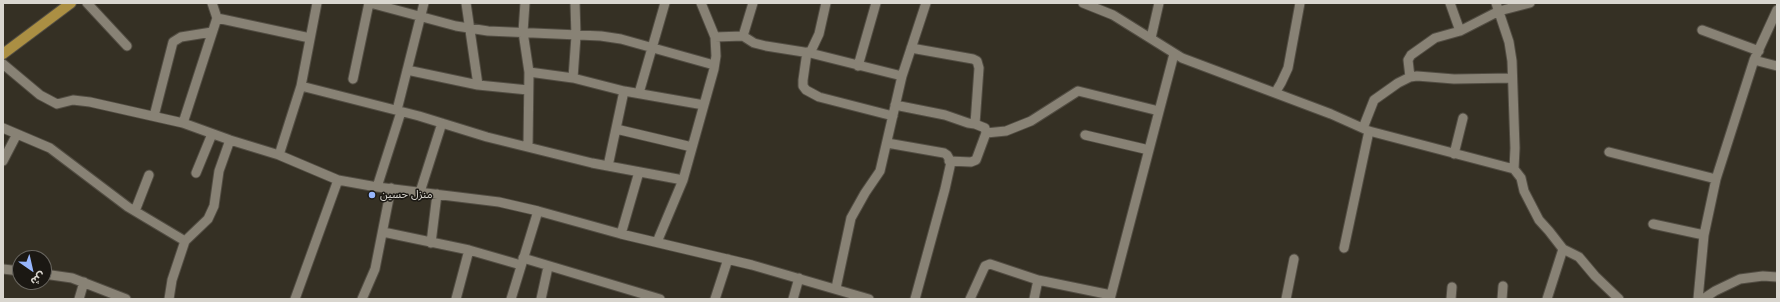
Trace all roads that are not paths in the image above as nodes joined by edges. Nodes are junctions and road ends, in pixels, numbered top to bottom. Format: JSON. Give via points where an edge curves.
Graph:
{"nodes":[{"id":1,"x":71,"y":3,"type":"edge"},
{"id":2,"x":87,"y":3,"type":"edge"},
{"id":3,"x":212,"y":3,"type":"edge"},
{"id":4,"x":317,"y":3,"type":"edge"},
{"id":5,"x":370,"y":3,"type":"edge"},
{"id":6,"x":424,"y":3,"type":"edge"},
{"id":7,"x":466,"y":3,"type":"edge"},
{"id":8,"x":525,"y":3,"type":"edge"},
{"id":9,"x":575,"y":3,"type":"edge"},
{"id":10,"x":665,"y":3,"type":"edge"},
{"id":11,"x":702,"y":3,"type":"edge"},
{"id":12,"x":753,"y":3,"type":"edge"},
{"id":13,"x":826,"y":3,"type":"edge"},
{"id":14,"x":876,"y":3,"type":"edge"},
{"id":15,"x":926,"y":3,"type":"edge"},
{"id":16,"x":1085,"y":3,"type":"edge"},
{"id":17,"x":1159,"y":3,"type":"edge"},
{"id":18,"x":1300,"y":3,"type":"edge"},
{"id":19,"x":1450,"y":3,"type":"edge"},
{"id":20,"x":1530,"y":3,"type":"edge"},
{"id":21,"x":1498,"y":7,"type":"edge"},
{"id":22,"x":1777,"y":10,"type":"edge"},
{"id":23,"x":421,"y":17,"type":"junction"},
{"id":24,"x":218,"y":18,"type":"junction"},
{"id":25,"x":471,"y":28,"type":"junction"},
{"id":26,"x":1702,"y":30,"type":"dead end"},
{"id":27,"x":1460,"y":31,"type":"junction"},
{"id":28,"x":212,"y":32,"type":"junction"},
{"id":29,"x":523,"y":32,"type":"junction"},
{"id":30,"x":576,"y":36,"type":"junction"},
{"id":31,"x":742,"y":36,"type":"junction"},
{"id":32,"x":715,"y":37,"type":"junction"},
{"id":33,"x":310,"y":38,"type":"junction"},
{"id":34,"x":1151,"y":38,"type":"junction"},
{"id":35,"x":127,"y":46,"type":"dead end"},
{"id":36,"x":652,"y":48,"type":"junction"},
{"id":37,"x":910,"y":48,"type":"junction"},
{"id":38,"x":1759,"y":51,"type":"junction"},
{"id":39,"x":808,"y":53,"type":"junction"},
{"id":40,"x":3,"y":54,"type":"edge"},
{"id":41,"x":1174,"y":54,"type":"junction"},
{"id":42,"x":1754,"y":60,"type":"junction"},
{"id":43,"x":3,"y":64,"type":"edge"},
{"id":44,"x":714,"y":65,"type":"junction"},
{"id":45,"x":858,"y":66,"type":"junction"},
{"id":46,"x":1777,"y":66,"type":"edge"},
{"id":47,"x":407,"y":70,"type":"junction"},
{"id":48,"x":528,"y":72,"type":"junction"},
{"id":49,"x":902,"y":76,"type":"junction"},
{"id":50,"x":1410,"y":77,"type":"junction"},
{"id":51,"x":573,"y":78,"type":"junction"},
{"id":52,"x":1512,"y":78,"type":"junction"},
{"id":53,"x":354,"y":79,"type":"dead end"},
{"id":54,"x":478,"y":85,"type":"junction"},
{"id":55,"x":301,"y":86,"type":"junction"},
{"id":56,"x":528,"y":90,"type":"junction"},
{"id":57,"x":624,"y":91,"type":"junction"},
{"id":58,"x":639,"y":93,"type":"junction"},
{"id":59,"x":1275,"y":93,"type":"junction"},
{"id":60,"x":704,"y":105,"type":"junction"},
{"id":61,"x":895,"y":105,"type":"junction"},
{"id":62,"x":399,"y":111,"type":"junction"},
{"id":63,"x":1159,"y":111,"type":"junction"},
{"id":64,"x":154,"y":116,"type":"junction"},
{"id":65,"x":893,"y":116,"type":"junction"},
{"id":66,"x":1463,"y":118,"type":"dead end"},
{"id":67,"x":183,"y":123,"type":"junction"},
{"id":68,"x":442,"y":123,"type":"junction"},
{"id":69,"x":975,"y":124,"type":"junction"},
{"id":70,"x":3,"y":128,"type":"edge"},
{"id":71,"x":616,"y":129,"type":"junction"},
{"id":72,"x":1366,"y":130,"type":"junction"},
{"id":73,"x":986,"y":133,"type":"junction"},
{"id":74,"x":18,"y":134,"type":"junction"},
{"id":75,"x":212,"y":134,"type":"junction"},
{"id":76,"x":1085,"y":135,"type":"dead end"},
{"id":77,"x":230,"y":140,"type":"junction"},
{"id":78,"x":887,"y":142,"type":"junction"},
{"id":79,"x":528,"y":146,"type":"junction"},
{"id":80,"x":692,"y":147,"type":"junction"},
{"id":81,"x":1149,"y":150,"type":"junction"},
{"id":82,"x":1609,"y":152,"type":"dead end"},
{"id":83,"x":1454,"y":154,"type":"junction"},
{"id":84,"x":279,"y":155,"type":"junction"},
{"id":85,"x":3,"y":161,"type":"edge"},
{"id":86,"x":949,"y":161,"type":"junction"},
{"id":87,"x":608,"y":166,"type":"junction"},
{"id":88,"x":1514,"y":169,"type":"junction"},
{"id":89,"x":639,"y":172,"type":"junction"},
{"id":90,"x":196,"y":173,"type":"dead end"},
{"id":91,"x":149,"y":175,"type":"dead end"},
{"id":92,"x":1716,"y":179,"type":"junction"},
{"id":93,"x":338,"y":180,"type":"junction"},
{"id":94,"x":683,"y":180,"type":"junction"},
{"id":95,"x":377,"y":187,"type":"junction"},
{"id":96,"x":391,"y":188,"type":"junction"},
{"id":97,"x":420,"y":192,"type":"junction"},
{"id":98,"x":438,"y":194,"type":"junction"},
{"id":99,"x":135,"y":211,"type":"junction"},
{"id":100,"x":538,"y":211,"type":"junction"},
{"id":101,"x":1653,"y":224,"type":"dead end"},
{"id":102,"x":383,"y":232,"type":"junction"},
{"id":103,"x":621,"y":234,"type":"junction"},
{"id":104,"x":1704,"y":234,"type":"junction"},
{"id":105,"x":185,"y":241,"type":"junction"},
{"id":106,"x":657,"y":242,"type":"junction"},
{"id":107,"x":431,"y":243,"type":"junction"},
{"id":108,"x":1344,"y":248,"type":"dead end"},
{"id":109,"x":1563,"y":249,"type":"junction"},
{"id":110,"x":470,"y":250,"type":"junction"},
{"id":111,"x":728,"y":259,"type":"junction"},
{"id":112,"x":1294,"y":259,"type":"dead end"},
{"id":113,"x":522,"y":262,"type":"junction"},
{"id":114,"x":548,"y":267,"type":"junction"},
{"id":115,"x":52,"y":275,"type":"edge"},
{"id":116,"x":1777,"y":277,"type":"edge"},
{"id":117,"x":799,"y":278,"type":"junction"},
{"id":118,"x":1038,"y":280,"type":"junction"},
{"id":119,"x":84,"y":282,"type":"junction"},
{"id":120,"x":1503,"y":286,"type":"dead end"},
{"id":121,"x":1452,"y":287,"type":"dead end"},
{"id":122,"x":836,"y":288,"type":"junction"},
{"id":123,"x":1111,"y":297,"type":"edge"},
{"id":124,"x":718,"y":298,"type":"edge"},
{"id":125,"x":863,"y":298,"type":"edge"},
{"id":126,"x":80,"y":299,"type":"edge"},
{"id":127,"x":126,"y":299,"type":"edge"},
{"id":128,"x":169,"y":299,"type":"edge"},
{"id":129,"x":295,"y":299,"type":"edge"},
{"id":130,"x":362,"y":299,"type":"edge"},
{"id":131,"x":456,"y":299,"type":"edge"},
{"id":132,"x":511,"y":299,"type":"edge"},
{"id":133,"x":541,"y":299,"type":"edge"},
{"id":134,"x":660,"y":299,"type":"edge"},
{"id":135,"x":793,"y":299,"type":"edge"},
{"id":136,"x":915,"y":299,"type":"edge"},
{"id":137,"x":970,"y":299,"type":"edge"},
{"id":138,"x":1034,"y":299,"type":"edge"},
{"id":139,"x":1286,"y":299,"type":"edge"},
{"id":140,"x":1451,"y":299,"type":"edge"},
{"id":141,"x":1502,"y":299,"type":"edge"},
{"id":142,"x":1547,"y":299,"type":"edge"},
{"id":143,"x":1619,"y":299,"type":"edge"},
{"id":144,"x":1698,"y":299,"type":"edge"},
{"id":145,"x":1703,"y":299,"type":"edge"}],
"edges":[{"from":1,"to":40,"type":"main road"},
{"from":2,"to":35,"type":"street"},
{"from":3,"to":24,"type":"street"},
{"from":4,"to":33,"type":"street"},
{"from":5,"to":23,"type":"street"},
{"from":5,"to":53,"type":"street"},
{"from":6,"to":23,"type":"street"},
{"from":7,"to":25,"type":"street"},
{"from":8,"to":29,"type":"street"},
{"from":9,"to":30,"type":"street"},
{"from":10,"to":36,"type":"street"},
{"from":11,"to":32,"type":"street"},
{"from":12,"to":31,"type":"street"},
{"from":13,"to":39,"type":"street","via":[[819,34]]},
{"from":14,"to":45,"type":"street"},
{"from":15,"to":37,"type":"street"},
{"from":16,"to":34,"type":"street","via":[[1113,15]]},
{"from":17,"to":34,"type":"street"},
{"from":18,"to":59,"type":"street","via":[[1288,68]]},
{"from":19,"to":27,"type":"street"},
{"from":20,"to":21,"type":"street"},
{"from":21,"to":27,"type":"street"},
{"from":21,"to":52,"type":"street","via":[[1511,50]]},
{"from":22,"to":38,"type":"street"},
{"from":23,"to":25,"type":"street"},
{"from":23,"to":47,"type":"street"},
{"from":24,"to":28,"type":"street"},
{"from":24,"to":33,"type":"street"},
{"from":25,"to":29,"type":"street"},
{"from":25,"to":54,"type":"street"},
{"from":26,"to":38,"type":"street"},
{"from":27,"to":50,"type":"street","via":[[1435,38],[1411,55],[1408,60]]},
{"from":28,"to":64,"type":"street","via":[[181,37],[173,42]]},
{"from":28,"to":67,"type":"street"},
{"from":29,"to":30,"type":"street"},
{"from":29,"to":48,"type":"street"},
{"from":30,"to":36,"type":"street","via":[[614,38]]},
{"from":30,"to":51,"type":"street"},
{"from":31,"to":32,"type":"street"},
{"from":31,"to":39,"type":"street","via":[[754,43]]},
{"from":32,"to":44,"type":"street"},
{"from":33,"to":55,"type":"street"},
{"from":34,"to":41,"type":"street"},
{"from":36,"to":44,"type":"street"},
{"from":36,"to":58,"type":"street"},
{"from":37,"to":49,"type":"street"},
{"from":37,"to":69,"type":"street","via":[[977,61],[979,68]]},
{"from":38,"to":42,"type":"street"},
{"from":39,"to":45,"type":"street"},
{"from":39,"to":65,"type":"street","via":[[803,80],[806,90],[819,97]]},
{"from":41,"to":59,"type":"street"},
{"from":41,"to":63,"type":"street"},
{"from":42,"to":46,"type":"street"},
{"from":42,"to":92,"type":"street"},
{"from":43,"to":64,"type":"street","via":[[40,95],[57,104],[73,100]]},
{"from":44,"to":60,"type":"street"},
{"from":45,"to":49,"type":"street"},
{"from":47,"to":54,"type":"street"},
{"from":47,"to":62,"type":"street"},
{"from":48,"to":51,"type":"street"},
{"from":48,"to":56,"type":"street"},
{"from":49,"to":61,"type":"street"},
{"from":50,"to":52,"type":"street"},
{"from":50,"to":72,"type":"street","via":[[1374,100]]},
{"from":51,"to":57,"type":"street"},
{"from":52,"to":88,"type":"street"},
{"from":54,"to":56,"type":"street"},
{"from":55,"to":62,"type":"street"},
{"from":55,"to":84,"type":"street"},
{"from":56,"to":79,"type":"street"},
{"from":57,"to":58,"type":"street"},
{"from":57,"to":71,"type":"street"},
{"from":58,"to":60,"type":"street"},
{"from":59,"to":72,"type":"street"},
{"from":60,"to":80,"type":"street"},
{"from":61,"to":65,"type":"street"},
{"from":61,"to":69,"type":"street"},
{"from":62,"to":68,"type":"street"},
{"from":62,"to":95,"type":"street"},
{"from":63,"to":73,"type":"street","via":[[1078,91],[1031,121],[1006,132]]},
{"from":63,"to":81,"type":"street"},
{"from":64,"to":67,"type":"street"},
{"from":65,"to":78,"type":"street"},
{"from":66,"to":83,"type":"street"},
{"from":67,"to":75,"type":"street"},
{"from":68,"to":79,"type":"street"},
{"from":68,"to":97,"type":"street"},
{"from":69,"to":73,"type":"street","via":[[983,127]]},
{"from":70,"to":74,"type":"street"},
{"from":71,"to":80,"type":"street"},
{"from":71,"to":87,"type":"street"},
{"from":72,"to":83,"type":"street"},
{"from":72,"to":108,"type":"street"},
{"from":73,"to":86,"type":"street","via":[[976,160]]},
{"from":74,"to":85,"type":"street"},
{"from":74,"to":99,"type":"street","via":[[53,150]]},
{"from":75,"to":77,"type":"street"},
{"from":75,"to":90,"type":"street"},
{"from":76,"to":81,"type":"street"},
{"from":77,"to":84,"type":"street"},
{"from":77,"to":105,"type":"street","via":[[219,171],[214,206],[208,219]]},
{"from":78,"to":86,"type":"street","via":[[944,152]]},
{"from":78,"to":122,"type":"street","via":[[880,171],[851,218]]},
{"from":79,"to":87,"type":"street"},
{"from":80,"to":94,"type":"street"},
{"from":81,"to":123,"type":"street"},
{"from":82,"to":92,"type":"street"},
{"from":83,"to":88,"type":"street"},
{"from":84,"to":93,"type":"street"},
{"from":86,"to":136,"type":"street","via":[[945,189]]},
{"from":87,"to":89,"type":"street"},
{"from":88,"to":109,"type":"street","via":[[1521,178],[1524,191],[1539,220]]},
{"from":89,"to":94,"type":"street"},
{"from":89,"to":103,"type":"street"},
{"from":91,"to":99,"type":"street"},
{"from":92,"to":104,"type":"street"},
{"from":93,"to":95,"type":"street"},
{"from":93,"to":129,"type":"street"},
{"from":94,"to":106,"type":"street"},
{"from":95,"to":96,"type":"street"},
{"from":96,"to":97,"type":"street"},
{"from":96,"to":102,"type":"street"},
{"from":97,"to":98,"type":"street"},
{"from":98,"to":100,"type":"street","via":[[500,202]]},
{"from":98,"to":107,"type":"street"},
{"from":99,"to":105,"type":"street"},
{"from":100,"to":103,"type":"street"},
{"from":100,"to":113,"type":"street"},
{"from":101,"to":104,"type":"street"},
{"from":102,"to":107,"type":"street"},
{"from":102,"to":130,"type":"street","via":[[375,269]]},
{"from":103,"to":106,"type":"street"},
{"from":104,"to":144,"type":"street"},
{"from":105,"to":128,"type":"street","via":[[172,280]]},
{"from":106,"to":111,"type":"street"},
{"from":107,"to":110,"type":"street"},
{"from":109,"to":142,"type":"street"},
{"from":109,"to":143,"type":"street","via":[[1578,257]]},
{"from":110,"to":113,"type":"street"},
{"from":110,"to":131,"type":"street"},
{"from":111,"to":117,"type":"street"},
{"from":111,"to":124,"type":"street"},
{"from":112,"to":139,"type":"street"},
{"from":113,"to":114,"type":"street"},
{"from":113,"to":132,"type":"street"},
{"from":114,"to":133,"type":"street"},
{"from":114,"to":134,"type":"street"},
{"from":115,"to":119,"type":"street"},
{"from":116,"to":145,"type":"street","via":[[1740,279]]},
{"from":117,"to":122,"type":"street"},
{"from":117,"to":135,"type":"street"},
{"from":118,"to":123,"type":"street"},
{"from":118,"to":137,"type":"street","via":[[987,264]]},
{"from":118,"to":138,"type":"street"},
{"from":119,"to":126,"type":"street"},
{"from":119,"to":127,"type":"street"},
{"from":120,"to":141,"type":"street"},
{"from":121,"to":140,"type":"street"},
{"from":122,"to":125,"type":"street"}]}
